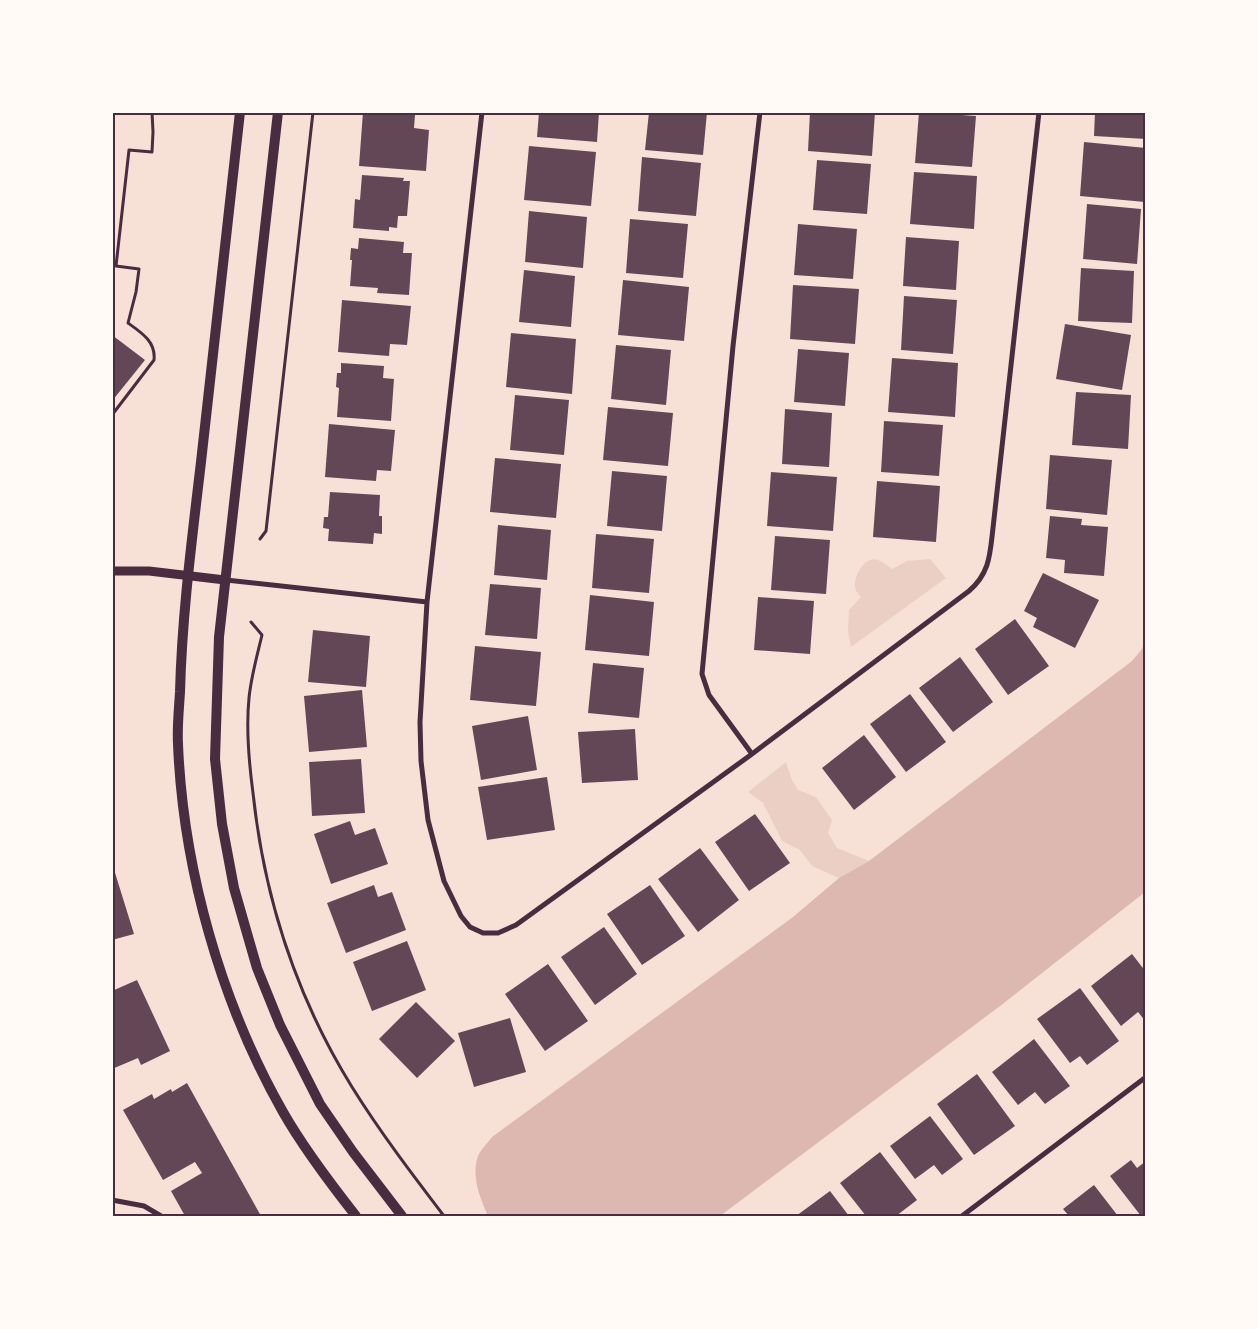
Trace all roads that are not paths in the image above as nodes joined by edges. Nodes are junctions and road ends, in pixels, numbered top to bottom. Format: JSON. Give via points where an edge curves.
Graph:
{"nodes":[{"id":1,"x":240,"y":112,"type":"edge"},
{"id":2,"x":278,"y":112,"type":"edge"},
{"id":3,"x":482,"y":112,"type":"edge"},
{"id":4,"x":760,"y":112,"type":"edge"},
{"id":5,"x":1039,"y":112,"type":"edge"},
{"id":6,"x":112,"y":571,"type":"edge"},
{"id":7,"x":188,"y":576,"type":"junction"},
{"id":8,"x":225,"y":580,"type":"junction"},
{"id":9,"x":428,"y":602,"type":"junction"},
{"id":10,"x":752,"y":754,"type":"junction"},
{"id":11,"x":1146,"y":1077,"type":"edge"},
{"id":12,"x":112,"y":1152,"type":"edge"},
{"id":13,"x":112,"y":1167,"type":"edge"},
{"id":14,"x":112,"y":1200,"type":"edge"},
{"id":15,"x":161,"y":1216,"type":"edge"},
{"id":16,"x":356,"y":1216,"type":"edge"},
{"id":17,"x":402,"y":1216,"type":"edge"},
{"id":18,"x":962,"y":1216,"type":"edge"}],
"edges":[{"from":1,"to":7,"type":"main road"},
{"from":2,"to":8,"type":"main road"},
{"from":3,"to":9,"type":"street"},
{"from":4,"to":10,"type":"street","via":[[733,346],[702,674],[708,695]]},
{"from":5,"to":10,"type":"street","via":[[993,528],[984,575],[969,592]]},
{"from":6,"to":7,"type":"street"},
{"from":7,"to":8,"type":"street"},
{"from":7,"to":16,"type":"main road","via":[[180,662],[178,742],[182,796],[198,895],[221,975],[244,1034],[283,1112],[317,1166]]},
{"from":8,"to":9,"type":"street"},
{"from":8,"to":17,"type":"main road","via":[[219,636],[216,760],[222,824],[234,888],[257,968],[280,1025],[320,1104]]},
{"from":9,"to":10,"type":"street","via":[[420,722],[428,820],[444,881],[455,907],[473,930],[498,933],[516,925]]},
{"from":11,"to":18,"type":"street"},
{"from":12,"to":13,"type":"street"},
{"from":14,"to":15,"type":"street","via":[[144,1206]]}]}
